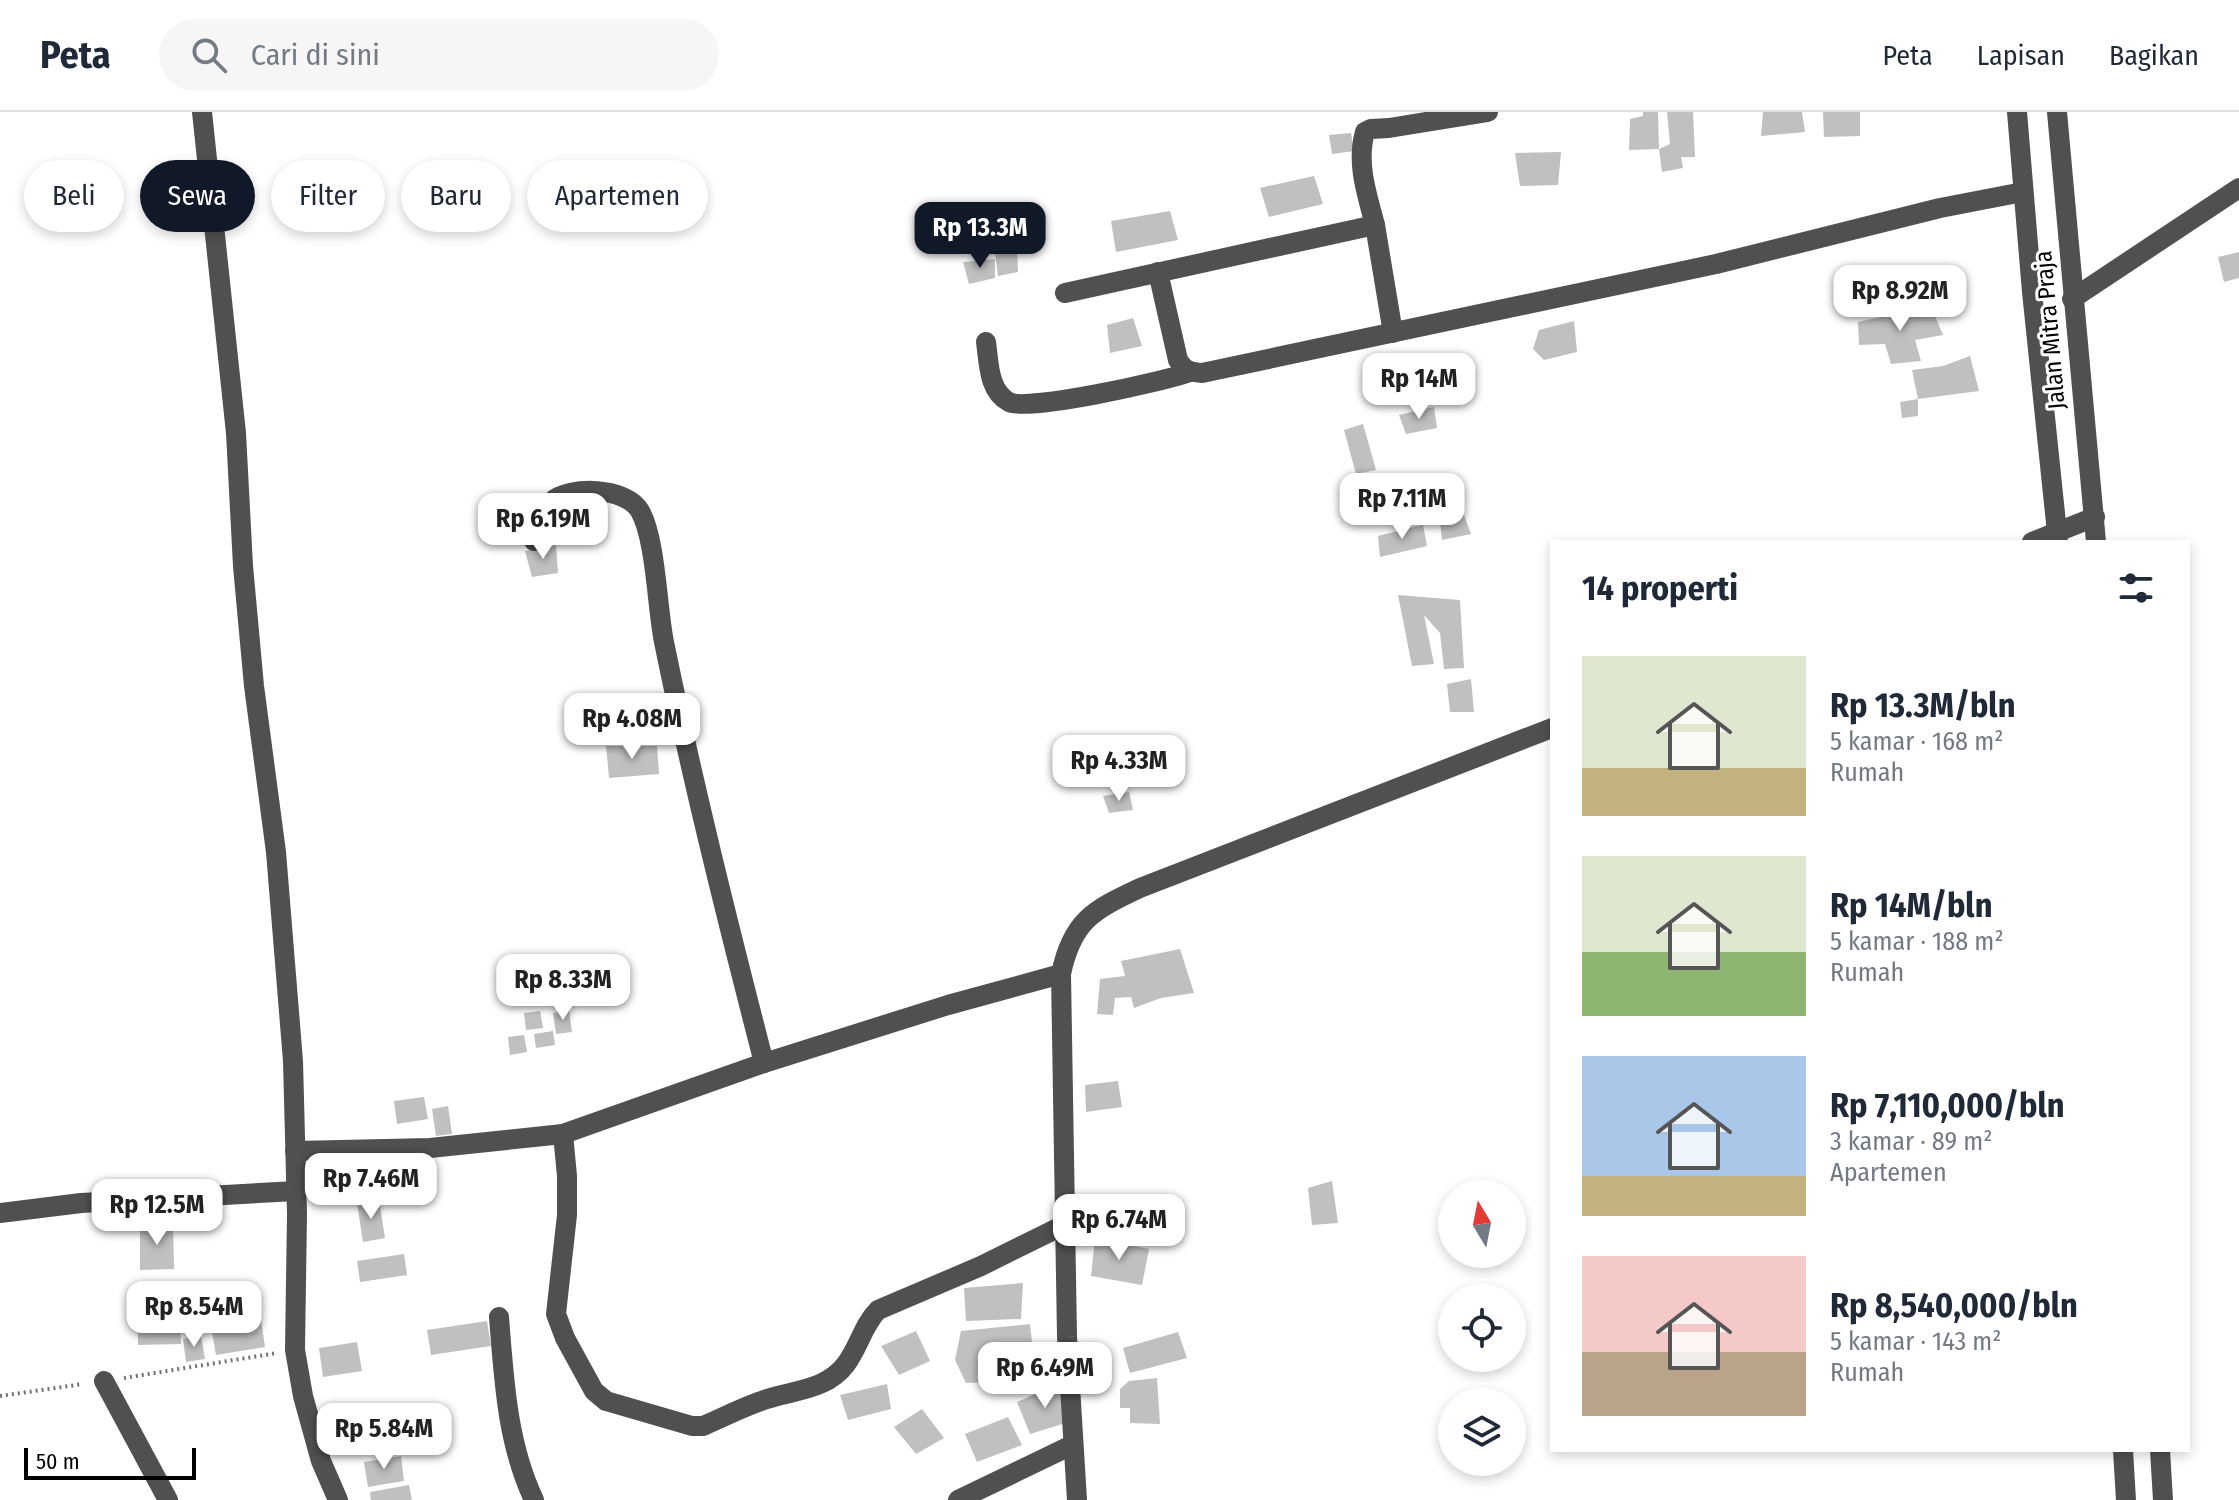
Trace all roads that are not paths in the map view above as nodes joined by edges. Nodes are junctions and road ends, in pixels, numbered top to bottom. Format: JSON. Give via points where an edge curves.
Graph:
{"nodes":[{"id":1,"x":202,"y":112,"type":"edge"},
{"id":2,"x":1488,"y":112,"type":"edge"},
{"id":3,"x":2017,"y":112,"type":"edge"},
{"id":4,"x":2057,"y":112,"type":"edge"},
{"id":5,"x":2239,"y":188,"type":"edge"},
{"id":6,"x":2023,"y":192,"type":"junction"},
{"id":7,"x":1375,"y":225,"type":"junction"},
{"id":8,"x":1158,"y":272,"type":"junction"},
{"id":9,"x":1065,"y":293,"type":"dead end"},
{"id":10,"x":2072,"y":299,"type":"junction"},
{"id":11,"x":1393,"y":333,"type":"junction"},
{"id":12,"x":986,"y":342,"type":"dead end"},
{"id":13,"x":1190,"y":372,"type":"junction"},
{"id":14,"x":2095,"y":517,"type":"junction"},
{"id":15,"x":2057,"y":537,"type":"edge"},
{"id":16,"x":2096,"y":540,"type":"edge"},
{"id":17,"x":534,"y":541,"type":"dead end"},
{"id":18,"x":1550,"y":729,"type":"edge"},
{"id":19,"x":1061,"y":974,"type":"junction"},
{"id":20,"x":764,"y":1063,"type":"junction"},
{"id":21,"x":563,"y":1134,"type":"junction"},
{"id":22,"x":295,"y":1151,"type":"junction"},
{"id":23,"x":296,"y":1191,"type":"junction"},
{"id":24,"x":0,"y":1213,"type":"edge"},
{"id":25,"x":1066,"y":1224,"type":"junction"},
{"id":26,"x":499,"y":1317,"type":"dead end"},
{"id":27,"x":104,"y":1381,"type":"road end"},
{"id":28,"x":1072,"y":1445,"type":"junction"},
{"id":29,"x":2123,"y":1452,"type":"edge"},
{"id":30,"x":2160,"y":1452,"type":"edge"},
{"id":31,"x":168,"y":1500,"type":"edge"},
{"id":32,"x":338,"y":1500,"type":"edge"},
{"id":33,"x":534,"y":1500,"type":"edge"},
{"id":34,"x":958,"y":1500,"type":"edge"},
{"id":35,"x":1077,"y":1500,"type":"edge"},
{"id":36,"x":2126,"y":1500,"type":"edge"},
{"id":37,"x":2163,"y":1500,"type":"edge"}],
"edges":[{"from":1,"to":22,"type":"street","via":[[236,433],[254,686],[276,852]]},
{"from":2,"to":7,"type":"street","via":[[1365,132],[1363,177]]},
{"from":3,"to":6,"type":"street","name":"Jalan Mitra Praja"},
{"from":4,"to":10,"type":"street","name":"Jalan Mitra Praja"},
{"from":5,"to":10,"type":"street"},
{"from":6,"to":11,"type":"street"},
{"from":6,"to":15,"type":"street","name":"Jalan Mitra Praja"},
{"from":7,"to":8,"type":"street"},
{"from":7,"to":11,"type":"street"},
{"from":8,"to":9,"type":"street"},
{"from":8,"to":13,"type":"street","via":[[1173,347],[1183,369]]},
{"from":10,"to":14,"type":"street","name":"Jalan Mitra Praja"},
{"from":11,"to":13,"type":"street"},
{"from":12,"to":13,"type":"street","via":[[993,384],[1017,405]]},
{"from":14,"to":15,"type":"street"},
{"from":14,"to":16,"type":"street","name":"Jalan Mitra Praja"},
{"from":17,"to":20,"type":"street","via":[[554,499],[610,491],[640,511],[714,870]]},
{"from":18,"to":19,"type":"street","via":[[1105,905],[1073,934]]},
{"from":19,"to":20,"type":"street"},
{"from":19,"to":25,"type":"street"},
{"from":20,"to":21,"type":"street"},
{"from":21,"to":22,"type":"street","via":[[430,1148]]},
{"from":21,"to":25,"type":"street","via":[[567,1215],[556,1314],[565,1338],[594,1391],[606,1401],[692,1426],[823,1382],[845,1367],[878,1310]]},
{"from":22,"to":23,"type":"street"},
{"from":23,"to":24,"type":"street"},
{"from":23,"to":32,"type":"street","via":[[295,1350],[321,1461]]},
{"from":25,"to":28,"type":"street"},
{"from":26,"to":33,"type":"street","via":[[514,1447]]},
{"from":27,"to":31,"type":"street"},
{"from":28,"to":34,"type":"street"},
{"from":28,"to":35,"type":"street"},
{"from":29,"to":36,"type":"street"},
{"from":30,"to":37,"type":"street"}]}
